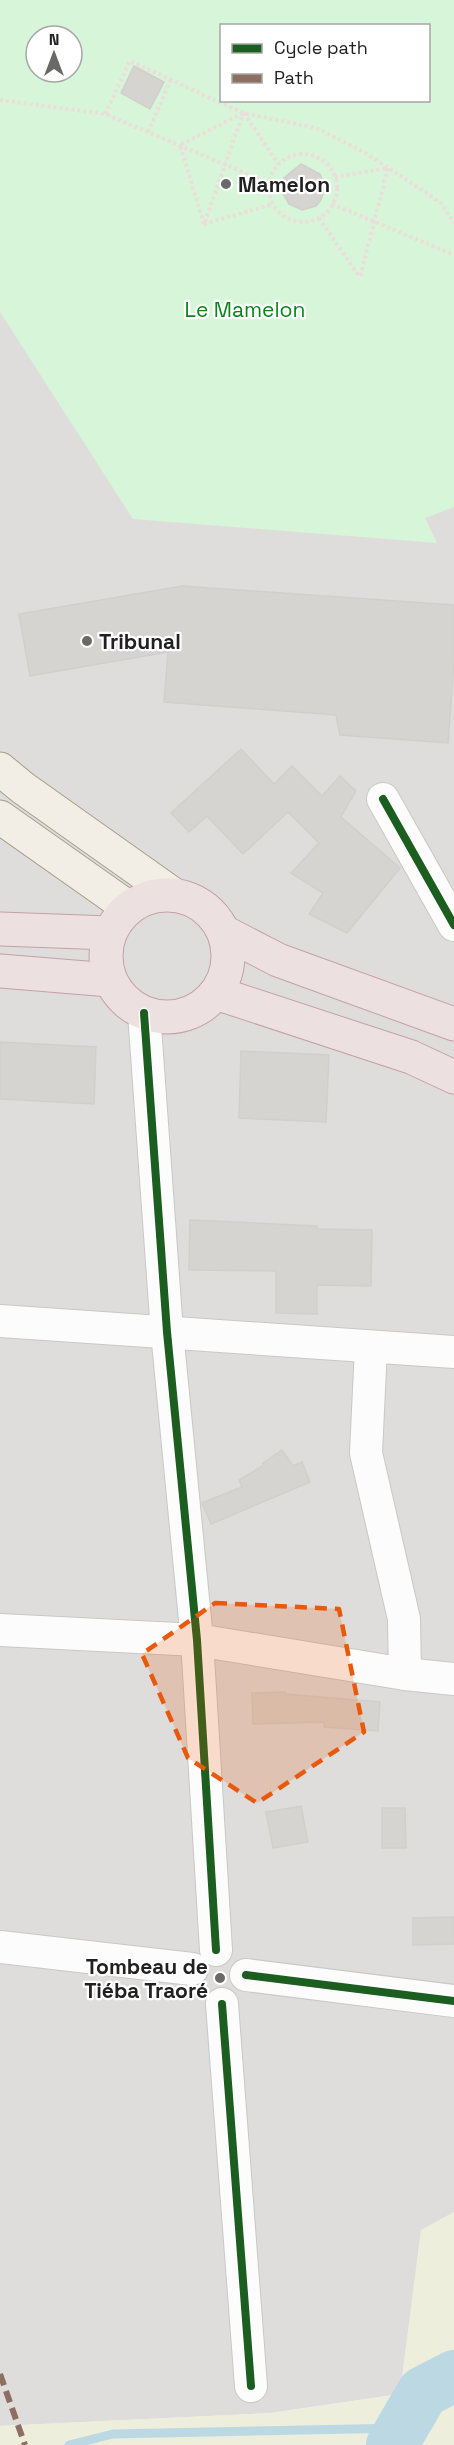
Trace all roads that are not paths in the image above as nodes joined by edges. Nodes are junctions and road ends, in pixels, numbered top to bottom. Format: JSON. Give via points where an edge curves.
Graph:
{"nodes":[{"id":1,"x":0,"y":769,"type":"edge"},
{"id":2,"x":383,"y":799,"type":"dead end"},
{"id":3,"x":0,"y":817,"type":"edge"},
{"id":4,"x":174,"y":895,"type":"junction"},
{"id":5,"x":119,"y":921,"type":"junction"},
{"id":6,"x":454,"y":925,"type":"edge"},
{"id":7,"x":0,"y":929,"type":"edge"},
{"id":8,"x":224,"y":932,"type":"junction"},
{"id":9,"x":0,"y":971,"type":"edge"},
{"id":10,"x":110,"y":980,"type":"junction"},
{"id":11,"x":216,"y":993,"type":"junction"},
{"id":12,"x":144,"y":1013,"type":"junction"},
{"id":13,"x":450,"y":1015,"type":"edge"},
{"id":14,"x":454,"y":1077,"type":"edge"},
{"id":15,"x":0,"y":1321,"type":"edge"},
{"id":16,"x":167,"y":1332,"type":"junction"},
{"id":17,"x":371,"y":1347,"type":"junction"},
{"id":18,"x":454,"y":1352,"type":"edge"},
{"id":19,"x":0,"y":1630,"type":"edge"},
{"id":20,"x":197,"y":1640,"type":"junction"},
{"id":21,"x":405,"y":1674,"type":"junction"},
{"id":22,"x":454,"y":1679,"type":"edge"},
{"id":23,"x":0,"y":1947,"type":"edge"},
{"id":24,"x":204,"y":1959,"type":"junction"},
{"id":25,"x":246,"y":1976,"type":"junction"},
{"id":26,"x":454,"y":2001,"type":"edge"},
{"id":27,"x":222,"y":2004,"type":"junction"},
{"id":28,"x":251,"y":2386,"type":"dead end"}],
"edges":[{"from":1,"to":4,"type":"main road"},
{"from":2,"to":6,"type":"street"},
{"from":3,"to":5,"type":"main road"},
{"from":4,"to":5,"type":"highway","via":[[142,900]]},
{"from":4,"to":8,"type":"highway","via":[[204,907]]},
{"from":5,"to":7,"type":"highway"},
{"from":5,"to":10,"type":"highway","via":[[105,949]]},
{"from":8,"to":11,"type":"highway","via":[[228,964]]},
{"from":8,"to":13,"type":"highway","via":[[279,960]]},
{"from":9,"to":10,"type":"highway"},
{"from":10,"to":12,"type":"highway","via":[[118,994]]},
{"from":11,"to":12,"type":"highway","via":[[198,1009],[176,1017]]},
{"from":11,"to":14,"type":"highway","via":[[411,1057]]},
{"from":12,"to":16,"type":"street"},
{"from":15,"to":16,"type":"street"},
{"from":16,"to":17,"type":"street"},
{"from":16,"to":20,"type":"street"},
{"from":17,"to":18,"type":"street"},
{"from":17,"to":21,"type":"street","via":[[366,1453],[405,1619]]},
{"from":19,"to":20,"type":"street"},
{"from":20,"to":21,"type":"street"},
{"from":20,"to":24,"type":"street"},
{"from":21,"to":22,"type":"street"},
{"from":23,"to":24,"type":"street"},
{"from":24,"to":25,"type":"street","via":[[229,1952],[237,1956]]},
{"from":24,"to":27,"type":"street","via":[[191,1978],[204,2001]]},
{"from":25,"to":26,"type":"street"},
{"from":25,"to":27,"type":"street","via":[[238,1996]]},
{"from":27,"to":28,"type":"street"}]}
